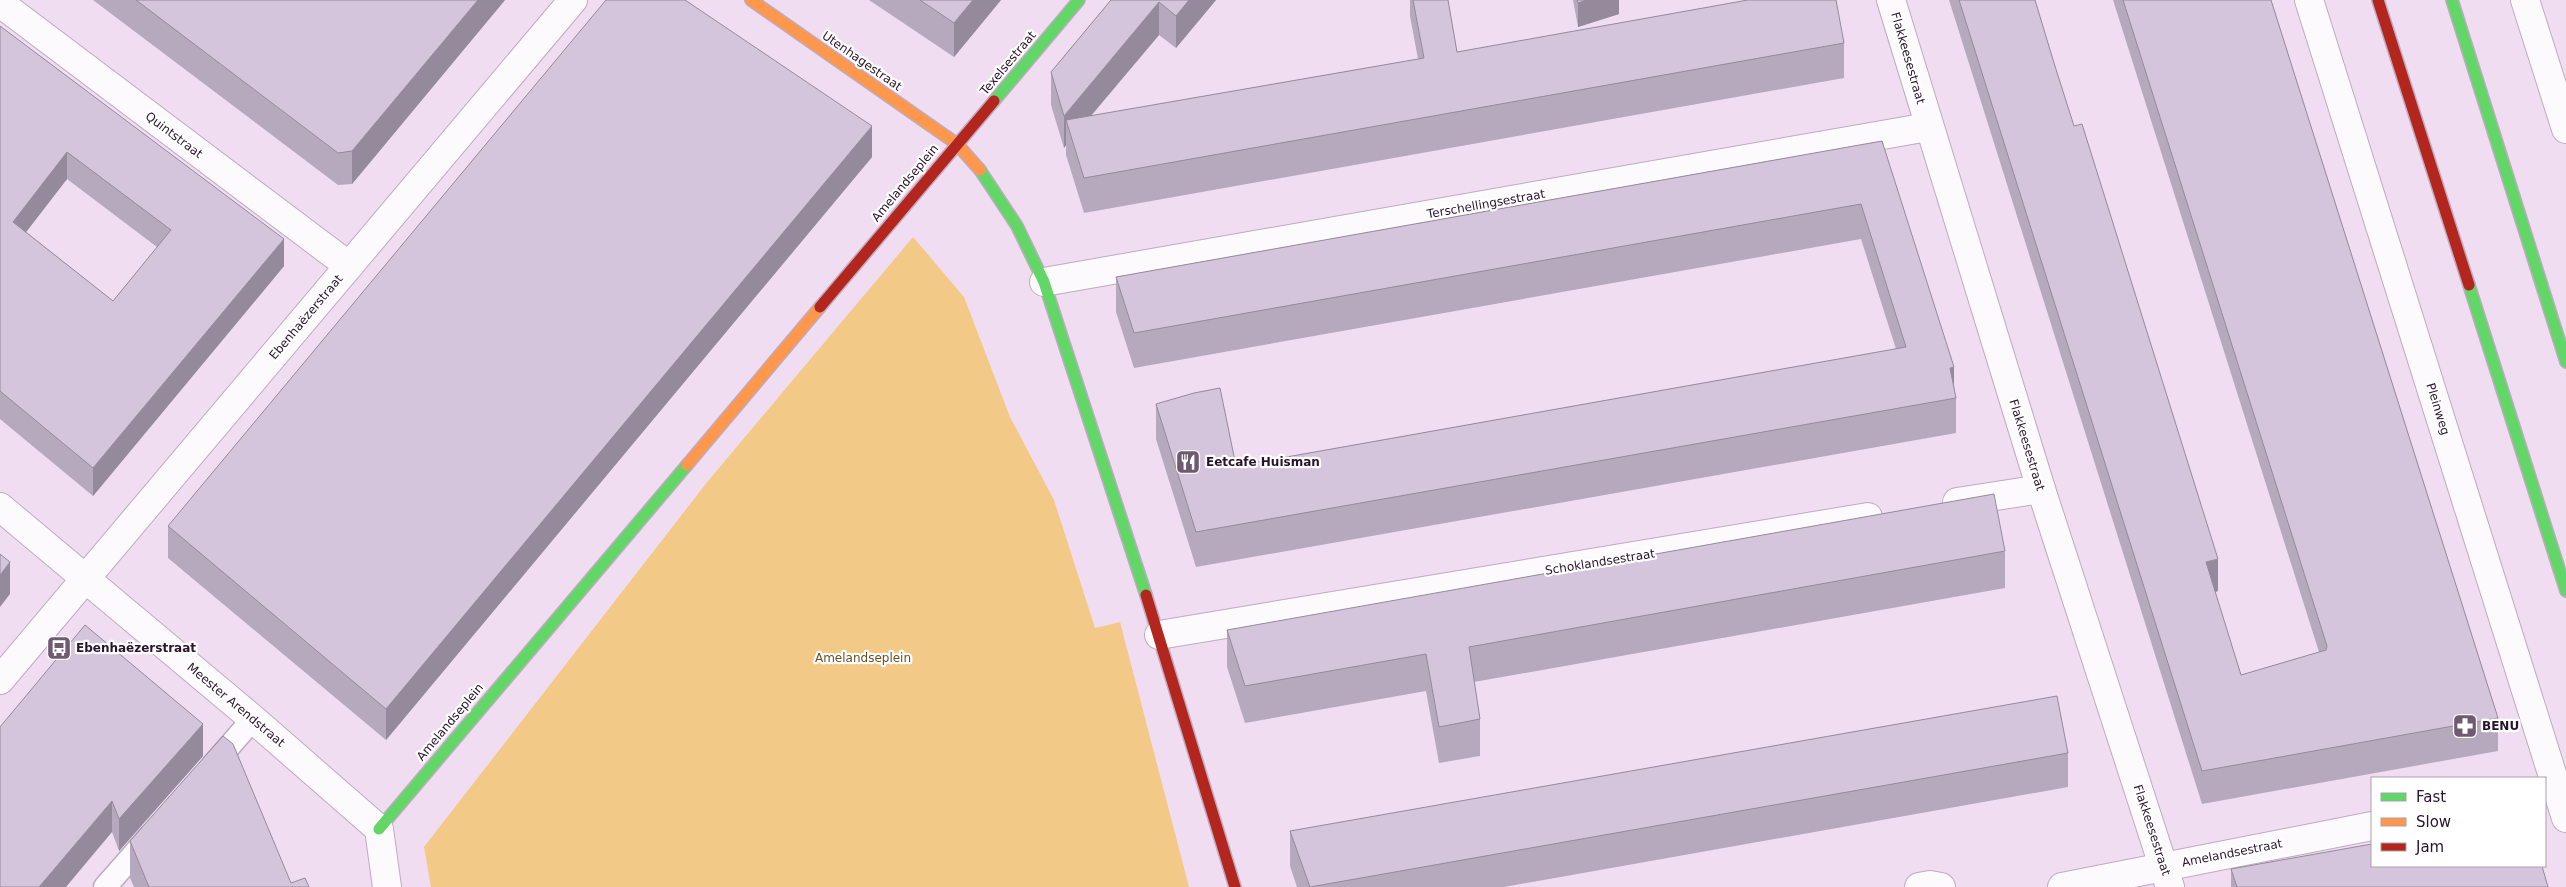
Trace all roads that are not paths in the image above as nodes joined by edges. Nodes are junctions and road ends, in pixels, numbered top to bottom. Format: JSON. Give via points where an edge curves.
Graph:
{"nodes":[{"id":1,"x":573,"y":0,"type":"edge"},
{"id":2,"x":751,"y":0,"type":"edge"},
{"id":3,"x":1079,"y":0,"type":"edge"},
{"id":4,"x":1891,"y":0,"type":"edge"},
{"id":5,"x":2309,"y":0,"type":"edge"},
{"id":6,"x":2378,"y":0,"type":"edge"},
{"id":7,"x":2452,"y":0,"type":"edge"},
{"id":8,"x":2525,"y":0,"type":"edge"},
{"id":9,"x":0,"y":3,"type":"edge"},
{"id":10,"x":1928,"y":127,"type":"junction"},
{"id":11,"x":2566,"y":129,"type":"edge"},
{"id":12,"x":957,"y":144,"type":"junction"},
{"id":13,"x":349,"y":266,"type":"junction"},
{"id":14,"x":1044,"y":282,"type":"junction"},
{"id":15,"x":2566,"y":362,"type":"edge"},
{"id":16,"x":2041,"y":488,"type":"junction"},
{"id":17,"x":1933,"y":506,"type":"edge"},
{"id":18,"x":0,"y":507,"type":"edge"},
{"id":19,"x":1894,"y":513,"type":"edge"},
{"id":20,"x":85,"y":578,"type":"junction"},
{"id":21,"x":2566,"y":591,"type":"edge"},
{"id":22,"x":1159,"y":635,"type":"junction"},
{"id":23,"x":0,"y":680,"type":"edge"},
{"id":24,"x":253,"y":719,"type":"junction"},
{"id":25,"x":201,"y":778,"type":"edge"},
{"id":26,"x":2551,"y":792,"type":"edge"},
{"id":27,"x":2566,"y":818,"type":"edge"},
{"id":28,"x":163,"y":822,"type":"edge"},
{"id":29,"x":2371,"y":826,"type":"edge"},
{"id":30,"x":379,"y":829,"type":"junction"},
{"id":31,"x":2167,"y":877,"type":"edge"},
{"id":32,"x":106,"y":887,"type":"edge"},
{"id":33,"x":387,"y":887,"type":"edge"},
{"id":34,"x":1235,"y":887,"type":"edge"},
{"id":35,"x":1919,"y":887,"type":"edge"},
{"id":36,"x":1942,"y":887,"type":"edge"},
{"id":37,"x":2062,"y":887,"type":"edge"}],
"edges":[{"from":1,"to":13,"type":"street","name":"Ebenhaëzerstraat"},
{"from":2,"to":12,"type":"street","name":"Utenhagestraat"},
{"from":3,"to":12,"type":"street","name":"Texelsestraat"},
{"from":4,"to":10,"type":"street","name":"Flakkeesestraat"},
{"from":5,"to":26,"type":"street","name":"Pleinweg"},
{"from":6,"to":21,"type":"street"},
{"from":7,"to":15,"type":"street"},
{"from":8,"to":11,"type":"street"},
{"from":9,"to":13,"type":"street","name":"Quintstraat"},
{"from":10,"to":14,"type":"street","name":"Terschellingsestraat"},
{"from":10,"to":16,"type":"street","name":"Flakkeesestraat"},
{"from":12,"to":14,"type":"street","name":"Amelandseplein","via":[[1008,206]]},
{"from":12,"to":30,"type":"street","name":"Amelandseplein"},
{"from":13,"to":20,"type":"street","name":"Ebenhaëzerstraat"},
{"from":14,"to":22,"type":"street","name":"Amelandseplein"},
{"from":16,"to":17,"type":"street"},
{"from":16,"to":31,"type":"street","name":"Flakkeesestraat"},
{"from":18,"to":20,"type":"street","name":"Meester Arendstraat"},
{"from":19,"to":22,"type":"street","name":"Schoklandsestraat"},
{"from":20,"to":23,"type":"street","name":"Ebenhaëzerstraat"},
{"from":20,"to":24,"type":"street","name":"Meester Arendstraat"},
{"from":22,"to":34,"type":"street","name":"Amelandseplein"},
{"from":24,"to":25,"type":"lane"},
{"from":24,"to":30,"type":"street","name":"Meester Arendstraat"},
{"from":26,"to":27,"type":"street","name":"Pleinweg"},
{"from":28,"to":32,"type":"lane"},
{"from":29,"to":31,"type":"street","name":"Amelandsestraat"},
{"from":30,"to":33,"type":"street"},
{"from":31,"to":37,"type":"street","name":"Amelandsestraat"},
{"from":35,"to":36,"type":"street"}]}
